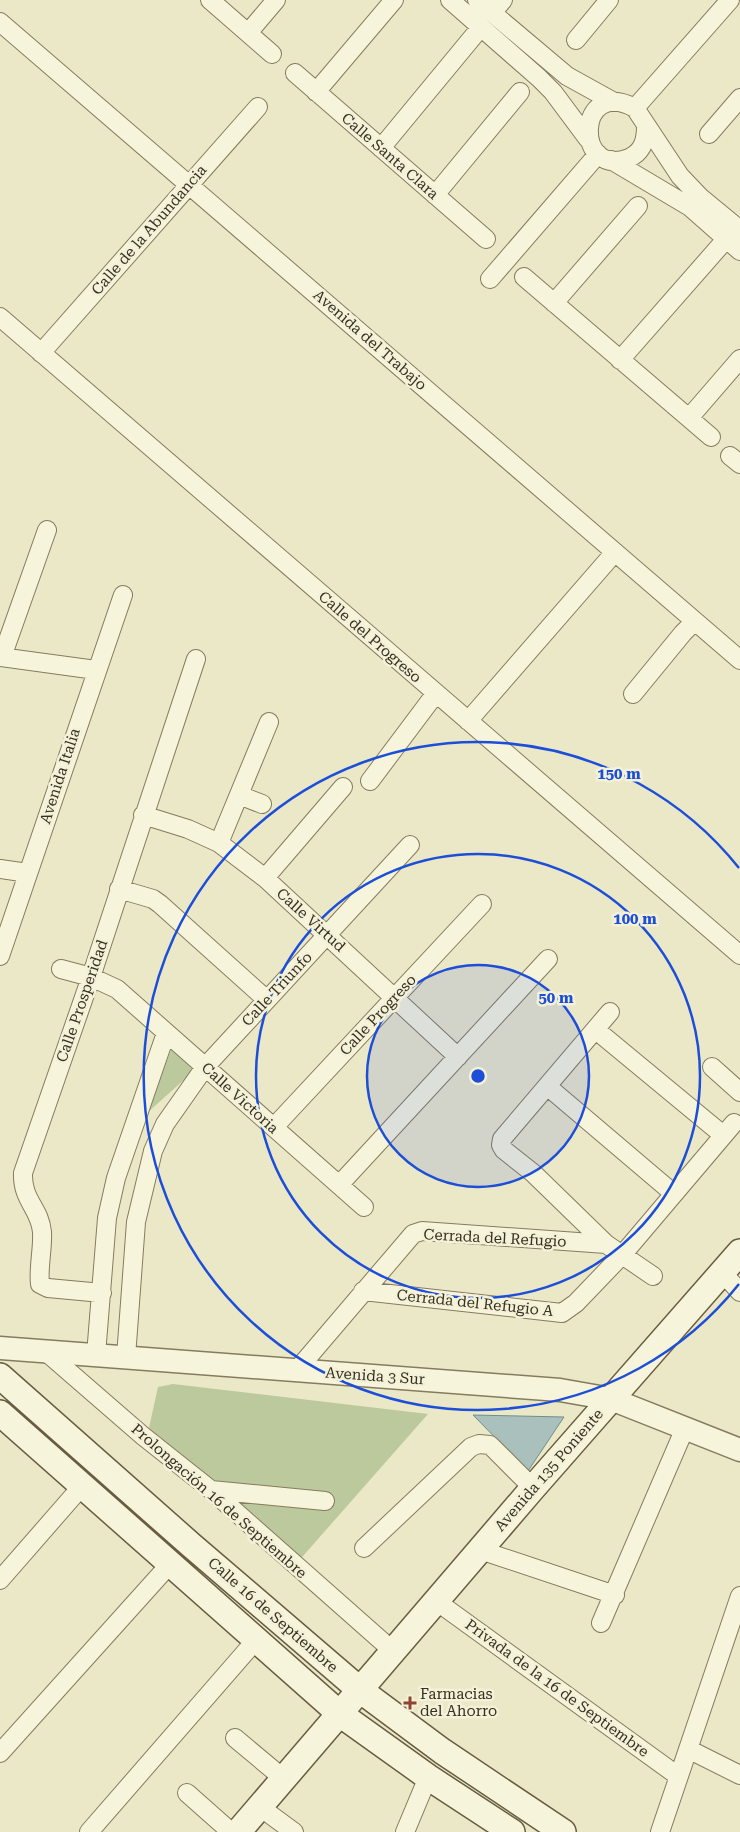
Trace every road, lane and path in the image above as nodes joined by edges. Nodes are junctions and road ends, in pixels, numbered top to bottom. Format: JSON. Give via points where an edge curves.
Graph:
{"nodes":[{"id":1,"x":210,"y":0,"type":"edge"},
{"id":2,"x":276,"y":0,"type":"edge"},
{"id":3,"x":394,"y":0,"type":"edge"},
{"id":4,"x":450,"y":0,"type":"edge"},
{"id":5,"x":476,"y":0,"type":"edge"},
{"id":6,"x":610,"y":0,"type":"edge"},
{"id":7,"x":730,"y":0,"type":"edge"},
{"id":8,"x":498,"y":7,"type":"edge"},
{"id":9,"x":0,"y":22,"type":"edge"},
{"id":10,"x":481,"y":27,"type":"junction"},
{"id":11,"x":248,"y":33,"type":"junction"},
{"id":12,"x":576,"y":40,"type":"dead end"},
{"id":13,"x":272,"y":54,"type":"dead end"},
{"id":14,"x":295,"y":73,"type":"dead end"},
{"id":15,"x":316,"y":92,"type":"junction"},
{"id":16,"x":520,"y":92,"type":"dead end"},
{"id":17,"x":740,"y":98,"type":"edge"},
{"id":18,"x":614,"y":102,"type":"junction"},
{"id":19,"x":258,"y":107,"type":"dead end"},
{"id":20,"x":636,"y":108,"type":"junction"},
{"id":21,"x":646,"y":126,"type":"junction"},
{"id":22,"x":708,"y":134,"type":"dead end"},
{"id":23,"x":588,"y":139,"type":"junction"},
{"id":24,"x":381,"y":148,"type":"junction"},
{"id":25,"x":604,"y":157,"type":"junction"},
{"id":26,"x":190,"y":184,"type":"junction"},
{"id":27,"x":435,"y":195,"type":"junction"},
{"id":28,"x":638,"y":206,"type":"dead end"},
{"id":29,"x":735,"y":228,"type":"edge"},
{"id":30,"x":486,"y":239,"type":"dead end"},
{"id":31,"x":740,"y":251,"type":"edge"},
{"id":32,"x":524,"y":277,"type":"dead end"},
{"id":33,"x":490,"y":279,"type":"dead end"},
{"id":34,"x":554,"y":303,"type":"junction"},
{"id":35,"x":0,"y":317,"type":"edge"},
{"id":36,"x":41,"y":353,"type":"junction"},
{"id":37,"x":740,"y":359,"type":"edge"},
{"id":38,"x":620,"y":360,"type":"junction"},
{"id":39,"x":689,"y":418,"type":"junction"},
{"id":40,"x":711,"y":437,"type":"dead end"},
{"id":41,"x":47,"y":530,"type":"dead end"},
{"id":42,"x":615,"y":552,"type":"junction"},
{"id":43,"x":123,"y":595,"type":"dead end"},
{"id":44,"x":695,"y":621,"type":"junction"},
{"id":45,"x":1,"y":657,"type":"edge"},
{"id":46,"x":196,"y":659,"type":"dead end"},
{"id":47,"x":740,"y":660,"type":"edge"},
{"id":48,"x":96,"y":670,"type":"junction"},
{"id":49,"x":436,"y":693,"type":"junction"},
{"id":50,"x":633,"y":694,"type":"dead end"},
{"id":51,"x":468,"y":721,"type":"junction"},
{"id":52,"x":269,"y":722,"type":"dead end"},
{"id":53,"x":370,"y":781,"type":"dead end"},
{"id":54,"x":343,"y":787,"type":"dead end"},
{"id":55,"x":239,"y":795,"type":"junction"},
{"id":56,"x":262,"y":804,"type":"dead end"},
{"id":57,"x":143,"y":815,"type":"junction"},
{"id":58,"x":219,"y":843,"type":"junction"},
{"id":59,"x":410,"y":845,"type":"dead end"},
{"id":60,"x":0,"y":869,"type":"edge"},
{"id":61,"x":28,"y":873,"type":"junction"},
{"id":62,"x":264,"y":878,"type":"junction"},
{"id":63,"x":120,"y":889,"type":"junction"},
{"id":64,"x":482,"y":904,"type":"dead end"},
{"id":65,"x":327,"y":935,"type":"junction"},
{"id":66,"x":0,"y":956,"type":"edge"},
{"id":67,"x":740,"y":956,"type":"edge"},
{"id":68,"x":548,"y":959,"type":"dead end"},
{"id":69,"x":61,"y":969,"type":"dead end"},
{"id":70,"x":91,"y":977,"type":"junction"},
{"id":71,"x":395,"y":996,"type":"junction"},
{"id":72,"x":267,"y":1000,"type":"junction"},
{"id":73,"x":610,"y":1012,"type":"dead end"},
{"id":74,"x":596,"y":1030,"type":"junction"},
{"id":75,"x":166,"y":1033,"type":"junction"},
{"id":76,"x":458,"y":1057,"type":"junction"},
{"id":77,"x":205,"y":1067,"type":"junction"},
{"id":78,"x":712,"y":1067,"type":"dead end"},
{"id":79,"x":547,"y":1086,"type":"junction"},
{"id":80,"x":740,"y":1092,"type":"edge"},
{"id":81,"x":137,"y":1115,"type":"junction"},
{"id":82,"x":165,"y":1124,"type":"junction"},
{"id":83,"x":274,"y":1127,"type":"junction"},
{"id":84,"x":339,"y":1186,"type":"junction"},
{"id":85,"x":673,"y":1193,"type":"junction"},
{"id":86,"x":364,"y":1207,"type":"dead end"},
{"id":87,"x":606,"y":1244,"type":"junction"},
{"id":88,"x":740,"y":1252,"type":"edge"},
{"id":89,"x":623,"y":1254,"type":"junction"},
{"id":90,"x":722,"y":1272,"type":"junction"},
{"id":91,"x":653,"y":1276,"type":"dead end"},
{"id":92,"x":363,"y":1291,"type":"junction"},
{"id":93,"x":740,"y":1292,"type":"edge"},
{"id":94,"x":102,"y":1293,"type":"junction"},
{"id":95,"x":0,"y":1348,"type":"edge"},
{"id":96,"x":44,"y":1351,"type":"junction"},
{"id":97,"x":96,"y":1355,"type":"junction"},
{"id":98,"x":126,"y":1357,"type":"junction"},
{"id":99,"x":296,"y":1370,"type":"junction"},
{"id":100,"x":0,"y":1376,"type":"edge"},
{"id":101,"x":611,"y":1399,"type":"junction"},
{"id":102,"x":0,"y":1413,"type":"edge"},
{"id":103,"x":684,"y":1428,"type":"junction"},
{"id":104,"x":740,"y":1450,"type":"edge"},
{"id":105,"x":82,"y":1486,"type":"junction"},
{"id":106,"x":533,"y":1488,"type":"junction"},
{"id":107,"x":211,"y":1490,"type":"junction"},
{"id":108,"x":325,"y":1501,"type":"dead end"},
{"id":109,"x":364,"y":1548,"type":"dead end"},
{"id":110,"x":480,"y":1550,"type":"junction"},
{"id":111,"x":170,"y":1564,"type":"junction"},
{"id":112,"x":0,"y":1580,"type":"edge"},
{"id":113,"x":615,"y":1595,"type":"junction"},
{"id":114,"x":740,"y":1596,"type":"edge"},
{"id":115,"x":436,"y":1601,"type":"junction"},
{"id":116,"x":602,"y":1623,"type":"dead end"},
{"id":117,"x":734,"y":1631,"type":"edge"},
{"id":118,"x":256,"y":1640,"type":"junction"},
{"id":119,"x":393,"y":1651,"type":"junction"},
{"id":120,"x":360,"y":1690,"type":"junction"},
{"id":121,"x":340,"y":1714,"type":"junction"},
{"id":122,"x":235,"y":1738,"type":"dead end"},
{"id":123,"x":688,"y":1748,"type":"junction"},
{"id":124,"x":0,"y":1753,"type":"edge"},
{"id":125,"x":740,"y":1775,"type":"edge"},
{"id":126,"x":678,"y":1776,"type":"junction"},
{"id":127,"x":428,"y":1777,"type":"junction"},
{"id":128,"x":284,"y":1779,"type":"junction"},
{"id":129,"x":187,"y":1793,"type":"dead end"},
{"id":130,"x":260,"y":1807,"type":"junction"},
{"id":131,"x":89,"y":1832,"type":"edge"},
{"id":132,"x":231,"y":1832,"type":"edge"},
{"id":133,"x":238,"y":1832,"type":"edge"},
{"id":134,"x":294,"y":1832,"type":"edge"},
{"id":135,"x":405,"y":1832,"type":"edge"},
{"id":136,"x":512,"y":1832,"type":"edge"},
{"id":137,"x":563,"y":1832,"type":"edge"},
{"id":138,"x":660,"y":1832,"type":"edge"}],
"edges":[{"from":1,"to":11,"type":"street"},
{"from":2,"to":11,"type":"street"},
{"from":3,"to":15,"type":"street"},
{"from":4,"to":10,"type":"street"},
{"from":5,"to":8,"type":"street"},
{"from":6,"to":12,"type":"street"},
{"from":7,"to":20,"type":"street"},
{"from":8,"to":18,"type":"street","via":[[567,76]]},
{"from":9,"to":26,"type":"street","name":"Avenida del Trabajo"},
{"from":10,"to":23,"type":"street","via":[[548,87]]},
{"from":10,"to":24,"type":"street"},
{"from":11,"to":13,"type":"street"},
{"from":14,"to":15,"type":"street","name":"Calle Santa Clara"},
{"from":15,"to":24,"type":"street","name":"Calle Santa Clara"},
{"from":16,"to":27,"type":"street"},
{"from":17,"to":22,"type":"street"},
{"from":18,"to":20,"type":"street","via":[[625,102]]},
{"from":18,"to":23,"type":"street","via":[[602,106],[592,115]]},
{"from":19,"to":26,"type":"street","name":"Calle de la Abundancia"},
{"from":20,"to":21,"type":"street"},
{"from":21,"to":25,"type":"street","via":[[646,138],[633,156],[622,161]]},
{"from":21,"to":29,"type":"street","via":[[680,176]]},
{"from":23,"to":25,"type":"street"},
{"from":24,"to":27,"type":"street","name":"Calle Santa Clara"},
{"from":25,"to":29,"type":"street","via":[[690,207]]},
{"from":25,"to":33,"type":"street"},
{"from":26,"to":36,"type":"street","name":"Calle de la Abundancia"},
{"from":26,"to":42,"type":"street","name":"Avenida del Trabajo"},
{"from":27,"to":30,"type":"street","name":"Calle Santa Clara"},
{"from":28,"to":34,"type":"street"},
{"from":29,"to":31,"type":"street"},
{"from":29,"to":38,"type":"street"},
{"from":32,"to":34,"type":"street"},
{"from":34,"to":38,"type":"street"},
{"from":35,"to":36,"type":"street","name":"Calle del Progreso"},
{"from":36,"to":49,"type":"street","name":"Calle del Progreso"},
{"from":37,"to":39,"type":"street"},
{"from":38,"to":39,"type":"street"},
{"from":39,"to":40,"type":"street"},
{"from":41,"to":45,"type":"street"},
{"from":42,"to":44,"type":"street","name":"Avenida del Trabajo"},
{"from":42,"to":51,"type":"street"},
{"from":43,"to":48,"type":"street","name":"Avenida Italia"},
{"from":44,"to":47,"type":"street","name":"Avenida del Trabajo"},
{"from":44,"to":50,"type":"street"},
{"from":45,"to":48,"type":"street"},
{"from":46,"to":57,"type":"street","name":"Calle Prosperidad"},
{"from":48,"to":61,"type":"street","name":"Avenida Italia"},
{"from":49,"to":51,"type":"street","name":"Calle del Progreso"},
{"from":49,"to":53,"type":"street"},
{"from":51,"to":67,"type":"street","name":"Calle del Progreso"},
{"from":52,"to":55,"type":"street"},
{"from":54,"to":62,"type":"street"},
{"from":55,"to":56,"type":"street"},
{"from":55,"to":58,"type":"street"},
{"from":57,"to":58,"type":"street","name":"Calle Virtud"},
{"from":57,"to":63,"type":"street","name":"Calle Prosperidad"},
{"from":58,"to":62,"type":"street","name":"Calle Virtud"},
{"from":59,"to":65,"type":"street","name":"Calle Triunfo"},
{"from":60,"to":61,"type":"street"},
{"from":61,"to":66,"type":"street","name":"Avenida Italia"},
{"from":62,"to":65,"type":"street","name":"Calle Virtud"},
{"from":63,"to":70,"type":"street","name":"Calle Prosperidad"},
{"from":63,"to":72,"type":"street","via":[[160,904]]},
{"from":64,"to":71,"type":"street","name":"Calle Progreso"},
{"from":65,"to":71,"type":"street","name":"Calle Virtud"},
{"from":65,"to":72,"type":"street","name":"Calle Triunfo"},
{"from":68,"to":76,"type":"street"},
{"from":69,"to":70,"type":"street"},
{"from":70,"to":75,"type":"street","name":"Calle Victoria","via":[[117,989]]},
{"from":70,"to":94,"type":"street","name":"Calle Prosperidad","via":[[23,1173],[22,1184],[42,1232],[40,1284],[48,1288]]},
{"from":71,"to":76,"type":"street","name":"Calle Virtud"},
{"from":71,"to":83,"type":"street","name":"Calle Progreso"},
{"from":72,"to":77,"type":"street","name":"Calle Triunfo"},
{"from":73,"to":74,"type":"street"},
{"from":74,"to":79,"type":"street"},
{"from":74,"to":85,"type":"street","name":"Cerrada del Refugio A","via":[[729,1129]]},
{"from":75,"to":77,"type":"street","name":"Calle Victoria"},
{"from":75,"to":81,"type":"street"},
{"from":76,"to":84,"type":"street"},
{"from":77,"to":82,"type":"street","name":"Calle Triunfo"},
{"from":77,"to":83,"type":"street","name":"Calle Victoria"},
{"from":78,"to":80,"type":"street"},
{"from":79,"to":85,"type":"street"},
{"from":79,"to":87,"type":"street","via":[[502,1139],[502,1146]]},
{"from":81,"to":82,"type":"street"},
{"from":81,"to":94,"type":"street","via":[[116,1178],[107,1218]]},
{"from":82,"to":98,"type":"street","name":"Calle Triunfo","via":[[153,1151],[136,1222]]},
{"from":83,"to":84,"type":"street","name":"Calle Victoria"},
{"from":84,"to":86,"type":"street","name":"Calle Victoria"},
{"from":85,"to":89,"type":"street","name":"Cerrada del Refugio A"},
{"from":87,"to":89,"type":"street"},
{"from":87,"to":92,"type":"street","name":"Cerrada del Refugio","via":[[422,1231],[406,1239]]},
{"from":88,"to":90,"type":"main road","name":"Avenida 135 Poniente"},
{"from":89,"to":91,"type":"street"},
{"from":89,"to":92,"type":"street","name":"Cerrada del Refugio A","via":[[576,1303],[562,1312]]},
{"from":90,"to":93,"type":"street"},
{"from":90,"to":101,"type":"main road","name":"Avenida 135 Poniente"},
{"from":92,"to":99,"type":"street","name":"Cerrada del Refugio"},
{"from":94,"to":97,"type":"street"},
{"from":95,"to":96,"type":"street","name":"Avenida 3 Sur"},
{"from":96,"to":97,"type":"street","name":"Avenida 3 Sur"},
{"from":96,"to":107,"type":"street","name":"Prolongación 16 de Septiembre"},
{"from":97,"to":98,"type":"street","name":"Avenida 3 Sur"},
{"from":98,"to":99,"type":"street","name":"Avenida 3 Sur"},
{"from":99,"to":101,"type":"street","name":"Avenida 3 Sur","via":[[560,1390]]},
{"from":100,"to":120,"type":"main road","name":"Calle 16 de Septiembre"},
{"from":101,"to":103,"type":"street","name":"Avenida 3 Sur"},
{"from":101,"to":106,"type":"main road","name":"Avenida 135 Poniente"},
{"from":102,"to":105,"type":"main road","name":"Calle 16 de Septiembre"},
{"from":103,"to":104,"type":"street","name":"Avenida 3 Sur"},
{"from":103,"to":113,"type":"street"},
{"from":105,"to":111,"type":"main road","name":"Calle 16 de Septiembre"},
{"from":105,"to":112,"type":"street"},
{"from":106,"to":109,"type":"street","via":[[490,1445],[479,1444]]},
{"from":106,"to":110,"type":"main road","name":"Avenida 135 Poniente"},
{"from":107,"to":108,"type":"street"},
{"from":107,"to":119,"type":"street","name":"Prolongación 16 de Septiembre"},
{"from":110,"to":113,"type":"street"},
{"from":110,"to":115,"type":"main road","name":"Avenida 135 Poniente"},
{"from":111,"to":118,"type":"main road","name":"Calle 16 de Septiembre"},
{"from":111,"to":124,"type":"street"},
{"from":113,"to":116,"type":"street"},
{"from":114,"to":117,"type":"street"},
{"from":115,"to":119,"type":"main road","name":"Avenida 135 Poniente"},
{"from":115,"to":126,"type":"street","name":"Privada de la 16 de Septiembre"},
{"from":117,"to":123,"type":"street"},
{"from":118,"to":121,"type":"main road","name":"Calle 16 de Septiembre"},
{"from":118,"to":131,"type":"street"},
{"from":119,"to":120,"type":"main road","name":"Avenida 135 Poniente"},
{"from":120,"to":121,"type":"main road","name":"Avenida 135 Poniente"},
{"from":120,"to":137,"type":"main road","name":"Calle 16 de Septiembre","via":[[442,1751]]},
{"from":121,"to":127,"type":"main road","name":"Calle 16 de Septiembre"},
{"from":121,"to":128,"type":"main road","name":"Avenida 135 Poniente"},
{"from":122,"to":128,"type":"street"},
{"from":123,"to":125,"type":"street"},
{"from":123,"to":126,"type":"street"},
{"from":126,"to":138,"type":"street"},
{"from":127,"to":135,"type":"street"},
{"from":127,"to":136,"type":"main road","name":"Calle 16 de Septiembre"},
{"from":128,"to":130,"type":"main road","name":"Avenida 135 Poniente"},
{"from":129,"to":132,"type":"street"},
{"from":130,"to":133,"type":"main road","name":"Avenida 135 Poniente"},
{"from":130,"to":134,"type":"street"}]}
